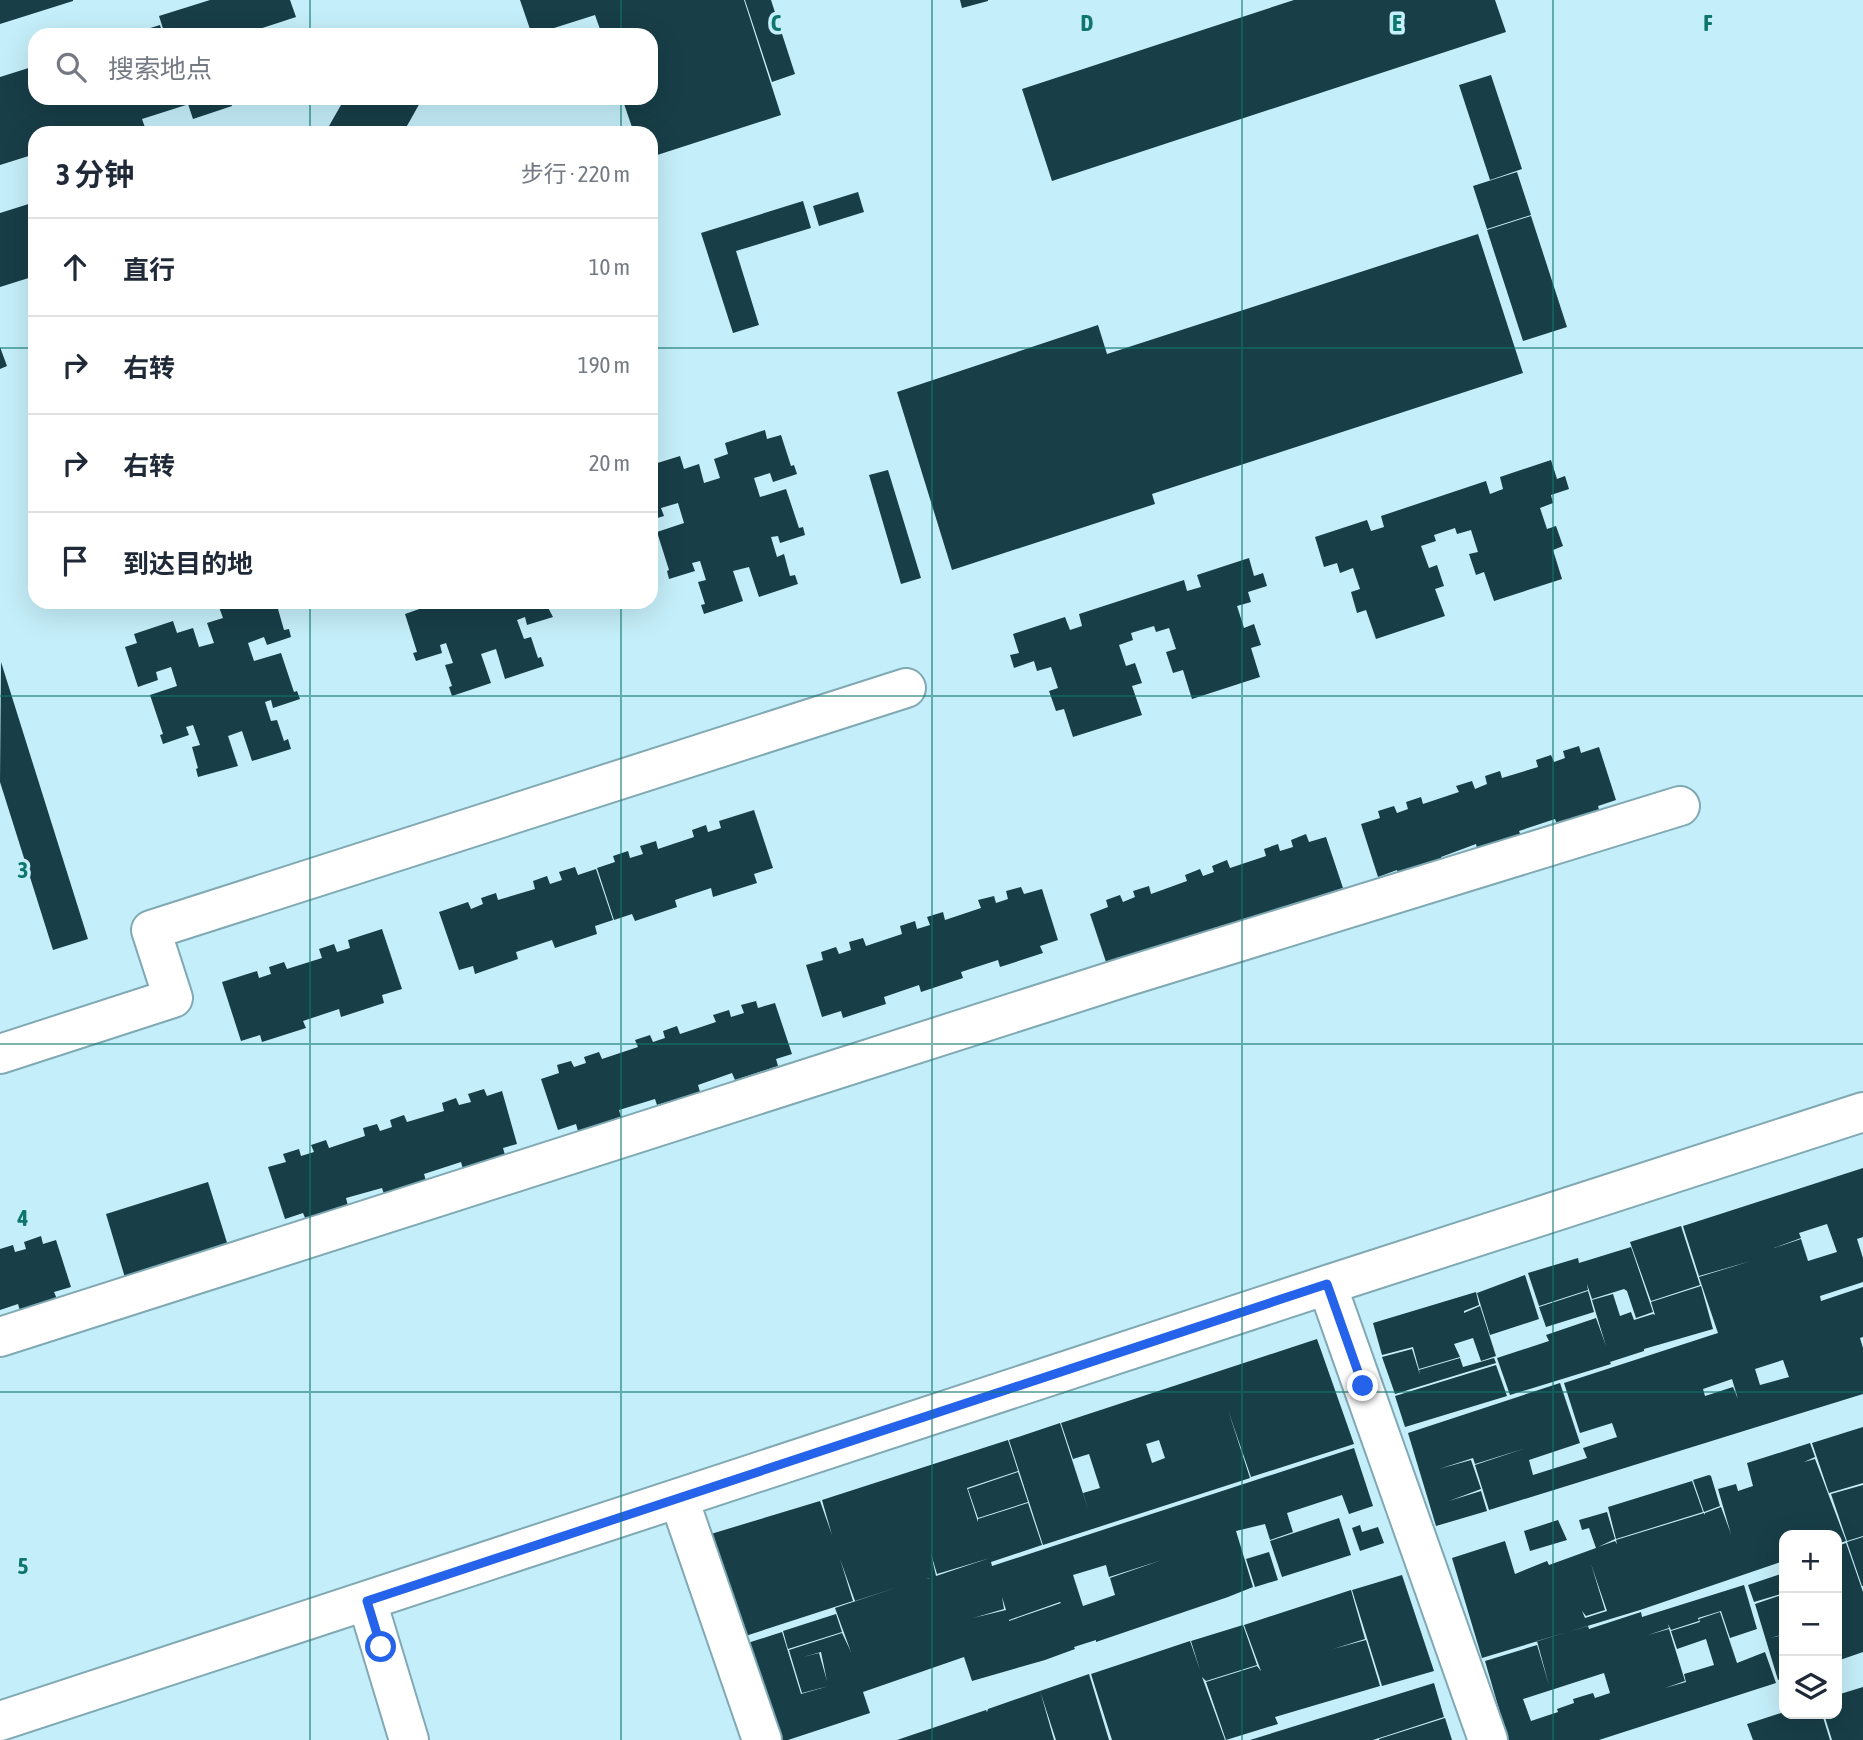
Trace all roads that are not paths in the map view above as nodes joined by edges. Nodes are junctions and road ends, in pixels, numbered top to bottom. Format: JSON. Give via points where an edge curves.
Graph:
{"nodes":[{"id":1,"x":906,"y":688,"type":"dead end"},
{"id":2,"x":1680,"y":806,"type":"dead end"},
{"id":3,"x":0,"y":1054,"type":"edge"},
{"id":4,"x":1863,"y":1112,"type":"edge"},
{"id":5,"x":1327,"y":1284,"type":"junction"},
{"id":6,"x":0,"y":1337,"type":"edge"},
{"id":7,"x":679,"y":1499,"type":"junction"},
{"id":8,"x":367,"y":1601,"type":"junction"},
{"id":9,"x":0,"y":1721,"type":"edge"},
{"id":10,"x":409,"y":1740,"type":"edge"},
{"id":11,"x":762,"y":1740,"type":"edge"},
{"id":12,"x":1488,"y":1740,"type":"edge"}],
"edges":[{"from":1,"to":3,"type":"street","via":[[151,930],[173,998]]},
{"from":2,"to":6,"type":"street","via":[[1111,981]]},
{"from":4,"to":5,"type":"street"},
{"from":5,"to":7,"type":"street"},
{"from":5,"to":12,"type":"street"},
{"from":7,"to":8,"type":"street"},
{"from":7,"to":11,"type":"street"},
{"from":8,"to":9,"type":"street"},
{"from":8,"to":10,"type":"street"}]}
